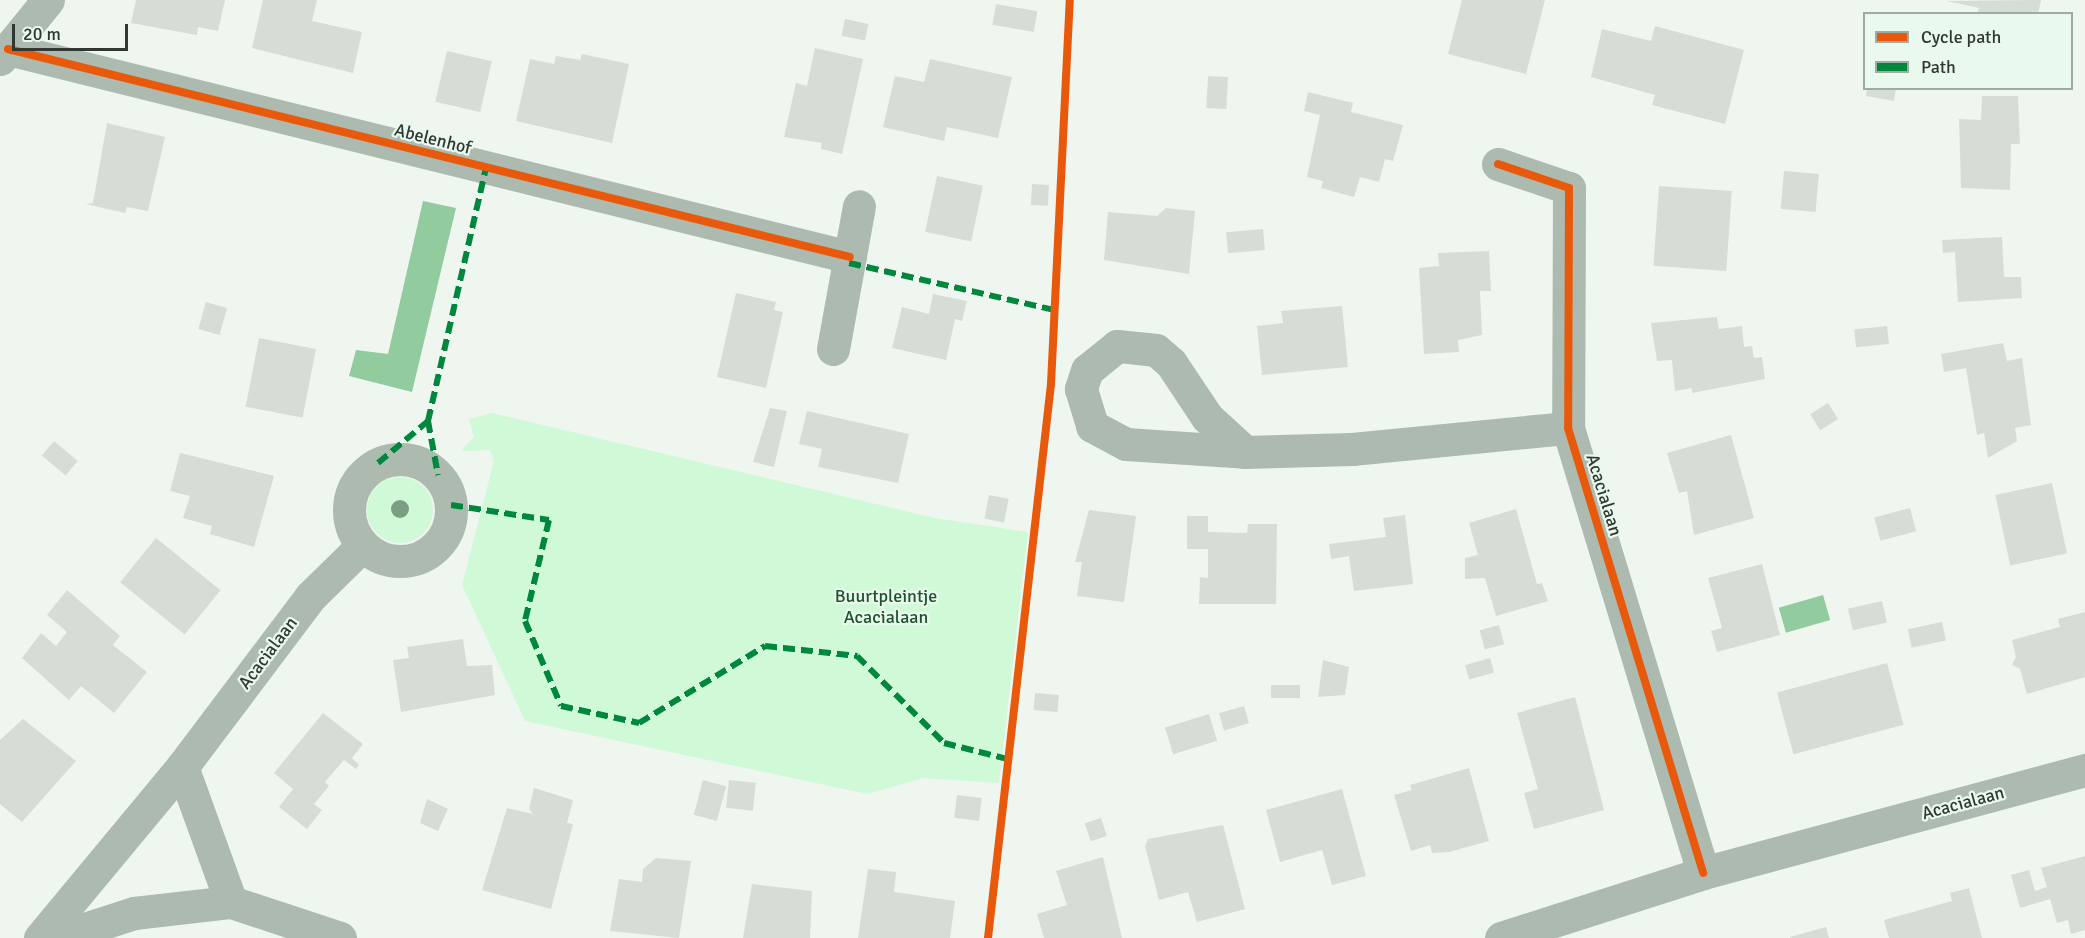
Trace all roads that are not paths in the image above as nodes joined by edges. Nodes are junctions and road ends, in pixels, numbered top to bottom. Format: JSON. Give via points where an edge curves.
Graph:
{"nodes":[{"id":1,"x":48,"y":0,"type":"edge"},
{"id":2,"x":4,"y":54,"type":"edge"},
{"id":3,"x":1498,"y":164,"type":"dead end"},
{"id":4,"x":859,"y":206,"type":"dead end"},
{"id":5,"x":850,"y":257,"type":"junction"},
{"id":6,"x":833,"y":349,"type":"dead end"},
{"id":7,"x":1568,"y":428,"type":"junction"},
{"id":8,"x":1245,"y":452,"type":"junction"},
{"id":9,"x":362,"y":546,"type":"dead end"},
{"id":10,"x":182,"y":767,"type":"junction"},
{"id":11,"x":2085,"y":770,"type":"edge"},
{"id":12,"x":1703,"y":873,"type":"junction"},
{"id":13,"x":231,"y":902,"type":"junction"},
{"id":14,"x":40,"y":938,"type":"edge"},
{"id":15,"x":57,"y":938,"type":"edge"},
{"id":16,"x":340,"y":938,"type":"edge"},
{"id":17,"x":1501,"y":938,"type":"edge"}],
"edges":[{"from":1,"to":2,"type":"street"},
{"from":2,"to":5,"type":"street","name":"Abelenhof"},
{"from":3,"to":7,"type":"street","name":"Acacialaan","via":[[1569,188]]},
{"from":4,"to":5,"type":"street"},
{"from":5,"to":6,"type":"street"},
{"from":7,"to":8,"type":"street","via":[[1352,449]]},
{"from":7,"to":12,"type":"street","name":"Acacialaan"},
{"from":8,"to":8,"type":"street","via":[[1207,417],[1171,363],[1155,350],[1117,346],[1087,370],[1083,408],[1107,439]]},
{"from":9,"to":10,"type":"street","name":"Acacialaan","via":[[311,596]]},
{"from":10,"to":13,"type":"street"},
{"from":10,"to":14,"type":"street","name":"Acacialaan"},
{"from":11,"to":12,"type":"street","name":"Acacialaan"},
{"from":12,"to":17,"type":"street","name":"Acacialaan"},
{"from":13,"to":15,"type":"street","via":[[134,913]]},
{"from":13,"to":16,"type":"street"}]}
